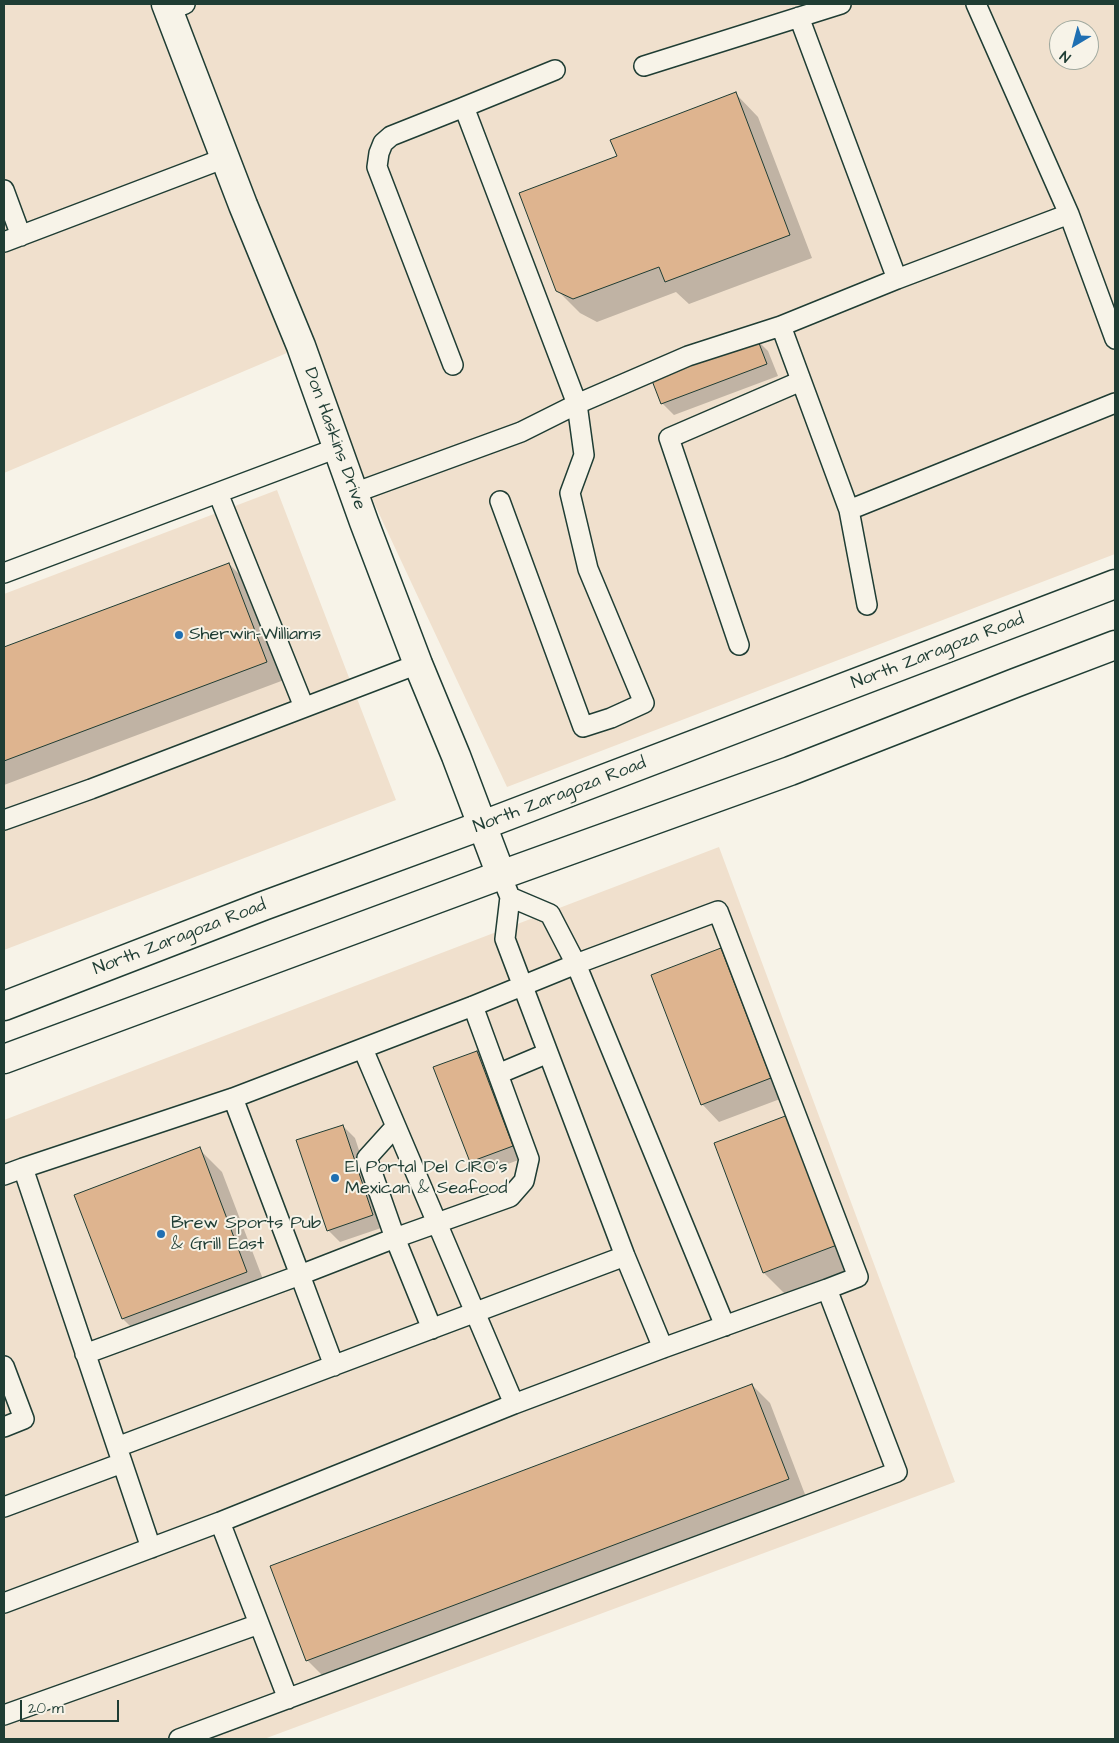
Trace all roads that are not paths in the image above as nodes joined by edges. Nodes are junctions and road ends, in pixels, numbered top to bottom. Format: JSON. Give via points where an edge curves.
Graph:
{"nodes":[{"id":1,"x":842,"y":4,"type":"edge"},
{"id":2,"x":976,"y":4,"type":"edge"},
{"id":3,"x":173,"y":6,"type":"edge"},
{"id":4,"x":799,"y":17,"type":"junction"},
{"id":5,"x":644,"y":66,"type":"dead end"},
{"id":6,"x":555,"y":70,"type":"dead end"},
{"id":7,"x":464,"y":107,"type":"junction"},
{"id":8,"x":225,"y":158,"type":"junction"},
{"id":9,"x":4,"y":190,"type":"edge"},
{"id":10,"x":1068,"y":214,"type":"junction"},
{"id":11,"x":12,"y":239,"type":"edge"},
{"id":12,"x":897,"y":279,"type":"junction"},
{"id":13,"x":781,"y":326,"type":"junction"},
{"id":14,"x":1115,"y":338,"type":"edge"},
{"id":15,"x":453,"y":365,"type":"dead end"},
{"id":16,"x":802,"y":381,"type":"junction"},
{"id":17,"x":1115,"y":403,"type":"edge"},
{"id":18,"x":577,"y":404,"type":"junction"},
{"id":19,"x":338,"y":448,"type":"junction"},
{"id":20,"x":218,"y":493,"type":"junction"},
{"id":21,"x":354,"y":493,"type":"junction"},
{"id":22,"x":500,"y":501,"type":"dead end"},
{"id":23,"x":849,"y":510,"type":"junction"},
{"id":24,"x":4,"y":573,"type":"edge"},
{"id":25,"x":1115,"y":584,"type":"edge"},
{"id":26,"x":867,"y":605,"type":"dead end"},
{"id":27,"x":739,"y":645,"type":"dead end"},
{"id":28,"x":1115,"y":645,"type":"edge"},
{"id":29,"x":418,"y":664,"type":"junction"},
{"id":30,"x":304,"y":707,"type":"junction"},
{"id":31,"x":4,"y":820,"type":"edge"},
{"id":32,"x":483,"y":825,"type":"junction"},
{"id":33,"x":506,"y":886,"type":"junction"},
{"id":34,"x":576,"y":964,"type":"junction"},
{"id":35,"x":523,"y":985,"type":"junction"},
{"id":36,"x":4,"y":1006,"type":"edge"},
{"id":37,"x":473,"y":1006,"type":"junction"},
{"id":38,"x":363,"y":1048,"type":"junction"},
{"id":39,"x":548,"y":1053,"type":"junction"},
{"id":40,"x":4,"y":1059,"type":"edge"},
{"id":41,"x":498,"y":1074,"type":"junction"},
{"id":42,"x":233,"y":1098,"type":"junction"},
{"id":43,"x":395,"y":1127,"type":"junction"},
{"id":44,"x":23,"y":1168,"type":"junction"},
{"id":45,"x":4,"y":1175,"type":"edge"},
{"id":46,"x":436,"y":1222,"type":"junction"},
{"id":47,"x":395,"y":1238,"type":"junction"},
{"id":48,"x":625,"y":1256,"type":"junction"},
{"id":49,"x":300,"y":1275,"type":"junction"},
{"id":50,"x":827,"y":1289,"type":"junction"},
{"id":51,"x":475,"y":1312,"type":"junction"},
{"id":52,"x":725,"y":1326,"type":"junction"},
{"id":53,"x":432,"y":1329,"type":"junction"},
{"id":54,"x":663,"y":1348,"type":"junction"},
{"id":55,"x":85,"y":1354,"type":"junction"},
{"id":56,"x":4,"y":1366,"type":"edge"},
{"id":57,"x":334,"y":1366,"type":"junction"},
{"id":58,"x":514,"y":1404,"type":"junction"},
{"id":59,"x":4,"y":1426,"type":"edge"},
{"id":60,"x":119,"y":1455,"type":"junction"},
{"id":61,"x":4,"y":1507,"type":"edge"},
{"id":62,"x":220,"y":1522,"type":"junction"},
{"id":63,"x":151,"y":1548,"type":"junction"},
{"id":64,"x":4,"y":1603,"type":"edge"},
{"id":65,"x":259,"y":1624,"type":"junction"},
{"id":66,"x":288,"y":1699,"type":"junction"},
{"id":67,"x":4,"y":1716,"type":"edge"},
{"id":68,"x":179,"y":1739,"type":"edge"}],
"edges":[{"from":1,"to":4,"type":"lane"},
{"from":2,"to":10,"type":"lane"},
{"from":3,"to":8,"type":"main road","name":"Don Haskins Drive"},
{"from":4,"to":5,"type":"lane"},
{"from":4,"to":12,"type":"lane"},
{"from":6,"to":7,"type":"lane"},
{"from":7,"to":15,"type":"lane","via":[[391,136],[378,153],[377,167]]},
{"from":7,"to":18,"type":"lane"},
{"from":8,"to":11,"type":"lane"},
{"from":8,"to":19,"type":"main road","name":"Don Haskins Drive","via":[[301,346]]},
{"from":9,"to":11,"type":"lane"},
{"from":10,"to":12,"type":"lane"},
{"from":10,"to":14,"type":"lane"},
{"from":12,"to":13,"type":"lane"},
{"from":13,"to":16,"type":"lane"},
{"from":13,"to":18,"type":"lane","via":[[688,356]]},
{"from":16,"to":23,"type":"lane"},
{"from":16,"to":27,"type":"lane","via":[[670,438]]},
{"from":17,"to":23,"type":"lane"},
{"from":18,"to":21,"type":"lane","via":[[521,432]]},
{"from":18,"to":22,"type":"lane","via":[[584,455],[570,493],[572,502],[588,569],[644,703],[583,728]]},
{"from":19,"to":20,"type":"lane"},
{"from":19,"to":21,"type":"main road","name":"Don Haskins Drive"},
{"from":20,"to":24,"type":"lane"},
{"from":20,"to":30,"type":"lane"},
{"from":21,"to":29,"type":"main road","name":"Don Haskins Drive"},
{"from":23,"to":26,"type":"lane"},
{"from":25,"to":32,"type":"main road","name":"North Zaragoza Road"},
{"from":28,"to":33,"type":"main road"},
{"from":29,"to":30,"type":"lane"},
{"from":29,"to":32,"type":"main road","name":"Don Haskins Drive"},
{"from":30,"to":31,"type":"lane"},
{"from":32,"to":33,"type":"main road","name":"Don Haskins Drive"},
{"from":32,"to":36,"type":"main road","name":"North Zaragoza Road"},
{"from":33,"to":34,"type":"lane","via":[[550,914]]},
{"from":33,"to":35,"type":"lane","via":[[505,939]]},
{"from":33,"to":40,"type":"main road"},
{"from":34,"to":35,"type":"lane"},
{"from":34,"to":50,"type":"lane","via":[[718,911],[858,1277]]},
{"from":34,"to":52,"type":"lane"},
{"from":35,"to":37,"type":"lane"},
{"from":35,"to":39,"type":"lane"},
{"from":37,"to":38,"type":"lane"},
{"from":37,"to":41,"type":"lane"},
{"from":38,"to":42,"type":"lane"},
{"from":38,"to":43,"type":"lane"},
{"from":39,"to":41,"type":"lane"},
{"from":39,"to":48,"type":"lane"},
{"from":41,"to":46,"type":"lane","via":[[529,1159],[524,1181],[510,1197]]},
{"from":42,"to":44,"type":"lane"},
{"from":42,"to":49,"type":"lane"},
{"from":43,"to":46,"type":"lane"},
{"from":43,"to":47,"type":"lane","via":[[366,1158]]},
{"from":44,"to":45,"type":"lane"},
{"from":44,"to":55,"type":"lane"},
{"from":46,"to":47,"type":"lane"},
{"from":46,"to":51,"type":"lane"},
{"from":47,"to":49,"type":"lane"},
{"from":47,"to":53,"type":"lane"},
{"from":48,"to":51,"type":"lane"},
{"from":48,"to":54,"type":"lane"},
{"from":49,"to":55,"type":"lane"},
{"from":49,"to":57,"type":"lane"},
{"from":50,"to":52,"type":"lane"},
{"from":50,"to":66,"type":"lane","via":[[897,1472]]},
{"from":51,"to":53,"type":"lane"},
{"from":51,"to":58,"type":"lane"},
{"from":52,"to":54,"type":"lane"},
{"from":53,"to":57,"type":"lane"},
{"from":54,"to":58,"type":"lane"},
{"from":55,"to":60,"type":"lane"},
{"from":56,"to":59,"type":"lane","via":[[24,1419]]},
{"from":57,"to":60,"type":"lane"},
{"from":58,"to":62,"type":"lane"},
{"from":60,"to":61,"type":"lane"},
{"from":60,"to":63,"type":"lane"},
{"from":62,"to":63,"type":"lane"},
{"from":62,"to":65,"type":"lane"},
{"from":63,"to":64,"type":"lane"},
{"from":65,"to":66,"type":"lane"},
{"from":65,"to":67,"type":"lane"},
{"from":66,"to":68,"type":"lane"}]}
